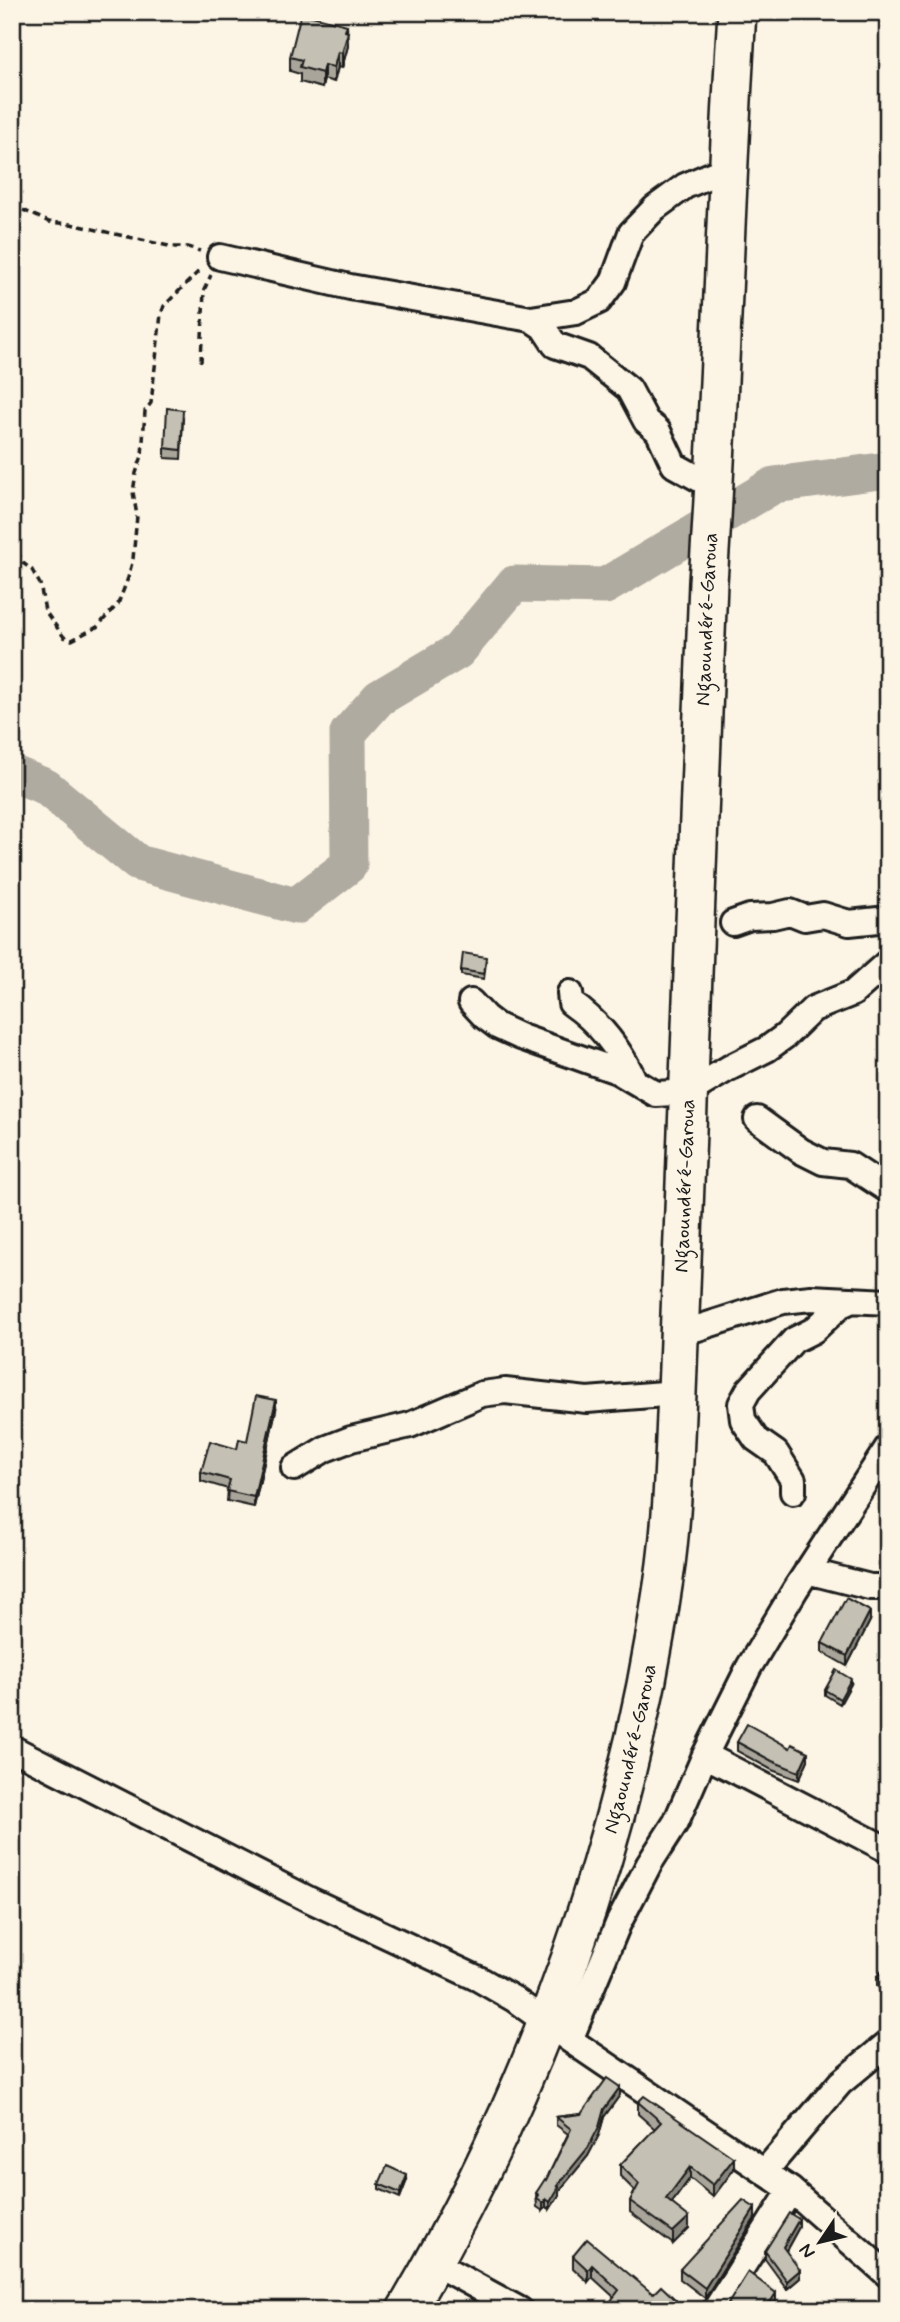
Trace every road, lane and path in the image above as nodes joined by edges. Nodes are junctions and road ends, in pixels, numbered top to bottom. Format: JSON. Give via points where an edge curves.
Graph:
{"nodes":[{"id":1,"x":737,"y":12,"type":"edge"},
{"id":2,"x":727,"y":168,"type":"junction"},
{"id":3,"x":12,"y":205,"type":"edge"},
{"id":4,"x":218,"y":256,"type":"junction"},
{"id":5,"x":531,"y":319,"type":"junction"},
{"id":6,"x":201,"y":362,"type":"dead end"},
{"id":7,"x":713,"y":498,"type":"junction"},
{"id":8,"x":12,"y":540,"type":"edge"},
{"id":9,"x":888,"y":919,"type":"edge"},
{"id":10,"x":733,"y":922,"type":"dead end"},
{"id":11,"x":888,"y":962,"type":"edge"},
{"id":12,"x":570,"y":993,"type":"dead end"},
{"id":13,"x":471,"y":1002,"type":"dead end"},
{"id":14,"x":634,"y":1080,"type":"junction"},
{"id":15,"x":689,"y":1092,"type":"junction"},
{"id":16,"x":757,"y":1119,"type":"dead end"},
{"id":17,"x":888,"y":1190,"type":"edge"},
{"id":18,"x":852,"y":1300,"type":"junction"},
{"id":19,"x":888,"y":1302,"type":"edge"},
{"id":20,"x":679,"y":1334,"type":"junction"},
{"id":21,"x":677,"y":1393,"type":"junction"},
{"id":22,"x":888,"y":1447,"type":"edge"},
{"id":23,"x":294,"y":1468,"type":"dead end"},
{"id":24,"x":793,"y":1492,"type":"dead end"},
{"id":25,"x":807,"y":1572,"type":"junction"},
{"id":26,"x":888,"y":1587,"type":"edge"},
{"id":27,"x":12,"y":1748,"type":"edge"},
{"id":28,"x":705,"y":1755,"type":"junction"},
{"id":29,"x":888,"y":1850,"type":"edge"},
{"id":30,"x":558,"y":2032,"type":"junction"},
{"id":31,"x":888,"y":2043,"type":"edge"},
{"id":32,"x":765,"y":2171,"type":"junction"},
{"id":33,"x":792,"y":2190,"type":"junction"},
{"id":34,"x":434,"y":2263,"type":"junction"},
{"id":35,"x":888,"y":2275,"type":"edge"},
{"id":36,"x":406,"y":2310,"type":"edge"},
{"id":37,"x":520,"y":2310,"type":"edge"},
{"id":38,"x":715,"y":2310,"type":"edge"}],
"edges":[{"from":1,"to":2,"type":"highway","name":"Ngaoundéré-Garoua"},
{"from":2,"to":5,"type":"street","via":[[685,186],[654,208],[631,233],[612,282],[599,301],[576,312]]},
{"from":2,"to":7,"type":"highway","name":"Ngaoundéré-Garoua"},
{"from":3,"to":4,"type":"path","via":[[50,222]]},
{"from":4,"to":5,"type":"street","via":[[350,287]]},
{"from":4,"to":6,"type":"path","via":[[204,290]]},
{"from":4,"to":8,"type":"path","via":[[161,314],[151,404],[145,411],[142,456],[133,492],[137,516],[133,559],[118,604],[97,627],[72,640],[64,637],[45,611],[40,584]]},
{"from":5,"to":7,"type":"street","via":[[555,345],[589,357],[629,389],[646,421],[658,431],[674,465]]},
{"from":7,"to":15,"type":"highway","name":"Ngaoundéré-Garoua"},
{"from":9,"to":10,"type":"street","via":[[849,923],[790,912]]},
{"from":11,"to":15,"type":"street","via":[[853,993],[813,1009],[767,1049]]},
{"from":12,"to":14,"type":"street","via":[[571,1003],[606,1034]]},
{"from":13,"to":14,"type":"street","via":[[497,1026]]},
{"from":14,"to":15,"type":"street","via":[[656,1094]]},
{"from":15,"to":20,"type":"highway","name":"Ngaoundéré-Garoua"},
{"from":16,"to":17,"type":"street","via":[[800,1151],[823,1162],[850,1165]]},
{"from":18,"to":19,"type":"street"},
{"from":18,"to":20,"type":"street","via":[[783,1301]]},
{"from":18,"to":24,"type":"street","via":[[794,1340],[741,1404],[743,1420],[757,1439],[776,1453],[793,1480]]},
{"from":20,"to":21,"type":"highway","name":"Ngaoundéré-Garoua"},
{"from":21,"to":23,"type":"street","via":[[587,1400],[505,1391],[482,1394],[410,1425],[325,1448]]},
{"from":21,"to":30,"type":"highway","name":"Ngaoundéré-Garoua","via":[[664,1578],[640,1711]]},
{"from":22,"to":25,"type":"street"},
{"from":25,"to":26,"type":"street"},
{"from":25,"to":28,"type":"street","via":[[749,1667]]},
{"from":27,"to":30,"type":"street","via":[[308,1899],[479,1979]]},
{"from":28,"to":29,"type":"street"},
{"from":28,"to":30,"type":"street","via":[[676,1822]]},
{"from":30,"to":32,"type":"street"},
{"from":30,"to":34,"type":"highway","name":"Ngaoundéré-Garoua","via":[[515,2097]]},
{"from":31,"to":32,"type":"street","via":[[840,2083]]},
{"from":32,"to":33,"type":"street"},
{"from":33,"to":35,"type":"street"},
{"from":33,"to":38,"type":"street"},
{"from":34,"to":36,"type":"highway","name":"Ngaoundéré-Garoua"},
{"from":34,"to":37,"type":"street"}]}
